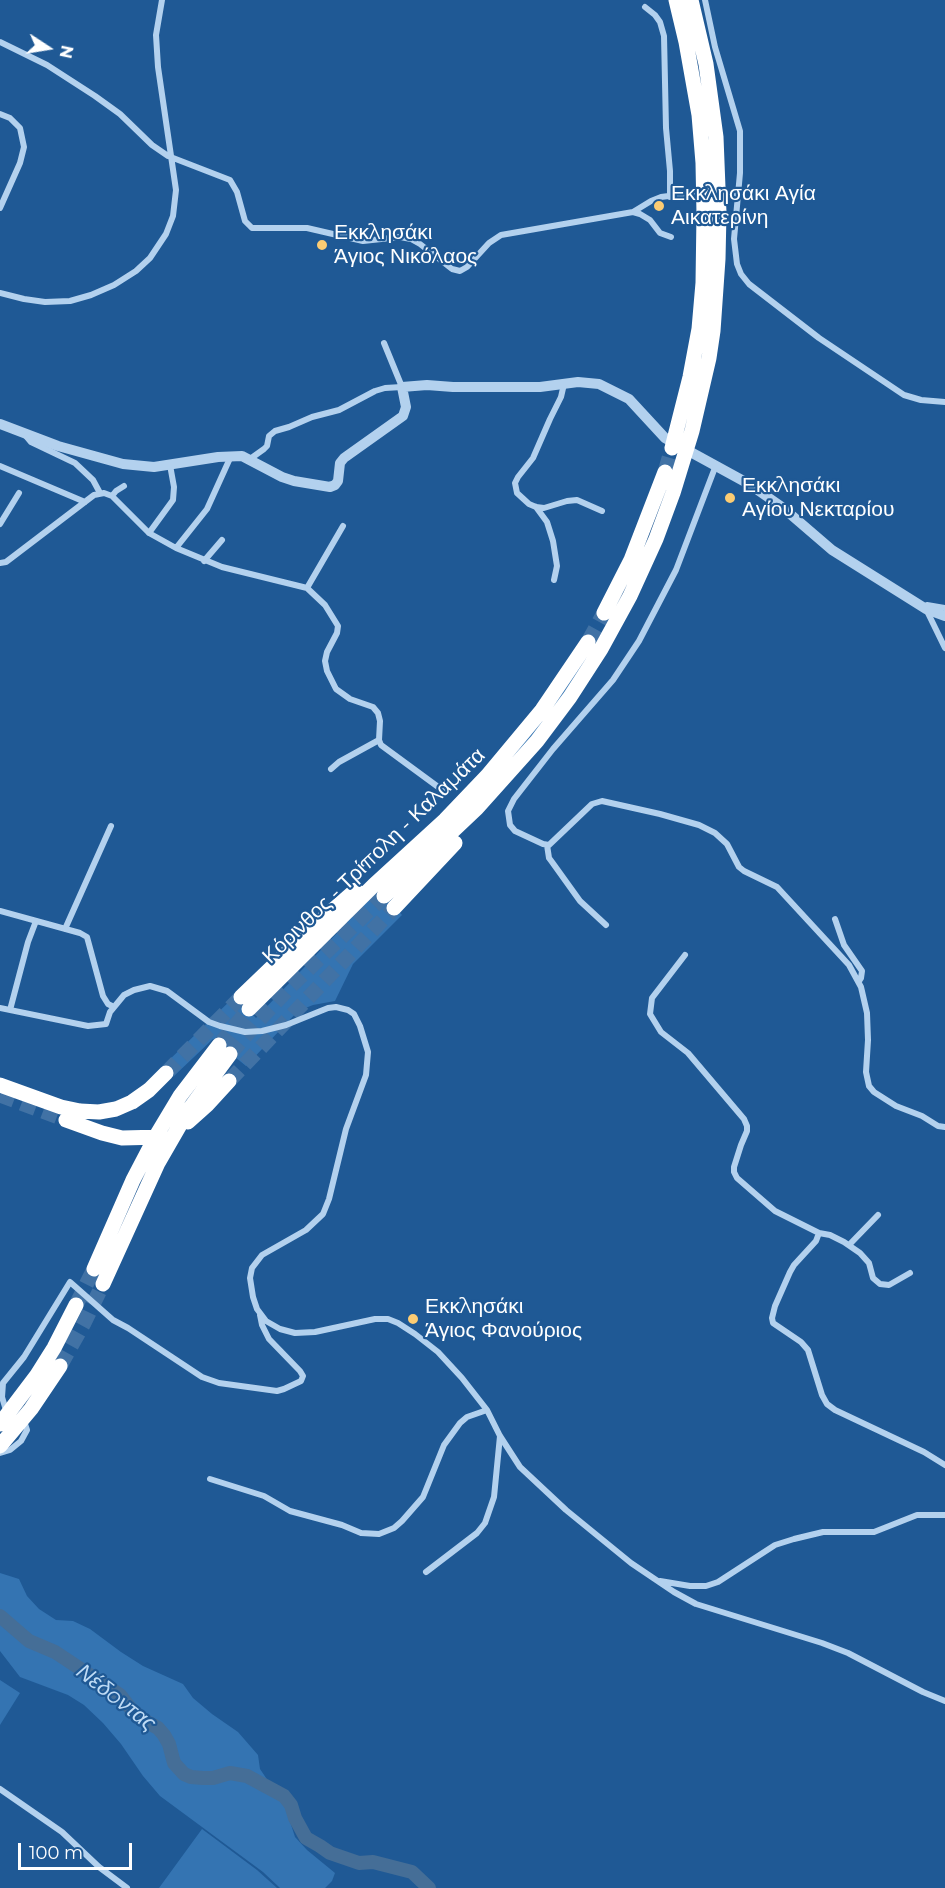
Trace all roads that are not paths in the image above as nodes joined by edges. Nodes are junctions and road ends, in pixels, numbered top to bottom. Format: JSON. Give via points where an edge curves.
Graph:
{"nodes":[{"id":1,"x":162,"y":0,"type":"edge"},
{"id":2,"x":676,"y":0,"type":"edge"},
{"id":3,"x":691,"y":0,"type":"edge"},
{"id":4,"x":705,"y":0,"type":"edge"},
{"id":5,"x":645,"y":7,"type":"dead end"},
{"id":6,"x":0,"y":42,"type":"edge"},
{"id":7,"x":0,"y":114,"type":"edge"},
{"id":8,"x":171,"y":158,"type":"junction"},
{"id":9,"x":693,"y":193,"type":"dead end"},
{"id":10,"x":726,"y":193,"type":"dead end"},
{"id":11,"x":738,"y":193,"type":"junction"},
{"id":12,"x":670,"y":197,"type":"junction"},
{"id":13,"x":0,"y":208,"type":"edge"},
{"id":14,"x":633,"y":212,"type":"junction"},
{"id":15,"x":671,"y":237,"type":"dead end"},
{"id":16,"x":0,"y":293,"type":"edge"},
{"id":17,"x":384,"y":343,"type":"dead end"},
{"id":18,"x":564,"y":384,"type":"junction"},
{"id":19,"x":402,"y":387,"type":"junction"},
{"id":20,"x":945,"y":402,"type":"edge"},
{"id":21,"x":0,"y":424,"type":"edge"},
{"id":22,"x":24,"y":433,"type":"junction"},
{"id":23,"x":672,"y":448,"type":"tunnel mouth"},
{"id":24,"x":231,"y":456,"type":"junction"},
{"id":25,"x":250,"y":459,"type":"junction"},
{"id":26,"x":170,"y":465,"type":"junction"},
{"id":27,"x":716,"y":465,"type":"junction"},
{"id":28,"x":0,"y":466,"type":"edge"},
{"id":29,"x":664,"y":472,"type":"tunnel mouth"},
{"id":30,"x":124,"y":486,"type":"dead end"},
{"id":31,"x":19,"y":493,"type":"dead end"},
{"id":32,"x":100,"y":493,"type":"junction"},
{"id":33,"x":112,"y":496,"type":"junction"},
{"id":34,"x":85,"y":502,"type":"junction"},
{"id":35,"x":536,"y":507,"type":"junction"},
{"id":36,"x":602,"y":511,"type":"dead end"},
{"id":37,"x":0,"y":524,"type":"edge"},
{"id":38,"x":344,"y":526,"type":"dead end"},
{"id":39,"x":149,"y":533,"type":"junction"},
{"id":40,"x":222,"y":540,"type":"dead end"},
{"id":41,"x":176,"y":548,"type":"junction"},
{"id":42,"x":204,"y":561,"type":"junction"},
{"id":43,"x":0,"y":563,"type":"edge"},
{"id":44,"x":554,"y":580,"type":"dead end"},
{"id":45,"x":307,"y":588,"type":"junction"},
{"id":46,"x":922,"y":606,"type":"junction"},
{"id":47,"x":945,"y":608,"type":"edge"},
{"id":48,"x":604,"y":613,"type":"tunnel mouth"},
{"id":49,"x":945,"y":616,"type":"edge"},
{"id":50,"x":588,"y":642,"type":"tunnel mouth"},
{"id":51,"x":945,"y":648,"type":"edge"},
{"id":52,"x":379,"y":740,"type":"junction"},
{"id":53,"x":331,"y":768,"type":"dead end"},
{"id":54,"x":445,"y":792,"type":"dead end"},
{"id":55,"x":111,"y":826,"type":"dead end"},
{"id":56,"x":547,"y":845,"type":"junction"},
{"id":57,"x":389,"y":902,"type":"tunnel mouth"},
{"id":58,"x":0,"y":911,"type":"edge"},
{"id":59,"x":835,"y":919,"type":"dead end"},
{"id":60,"x":36,"y":921,"type":"junction"},
{"id":61,"x":606,"y":925,"type":"dead end"},
{"id":62,"x":65,"y":929,"type":"junction"},
{"id":63,"x":685,"y":955,"type":"dead end"},
{"id":64,"x":859,"y":981,"type":"junction"},
{"id":65,"x":245,"y":1003,"type":"tunnel mouth"},
{"id":66,"x":114,"y":1007,"type":"junction"},
{"id":67,"x":0,"y":1008,"type":"edge"},
{"id":68,"x":10,"y":1010,"type":"junction"},
{"id":69,"x":224,"y":1049,"type":"tunnel mouth"},
{"id":70,"x":166,"y":1073,"type":"tunnel mouth"},
{"id":71,"x":229,"y":1081,"type":"tunnel mouth"},
{"id":72,"x":0,"y":1084,"type":"edge"},
{"id":73,"x":66,"y":1120,"type":"tunnel mouth"},
{"id":74,"x":945,"y":1127,"type":"edge"},
{"id":75,"x":878,"y":1215,"type":"dead end"},
{"id":76,"x":121,"y":1225,"type":"junction"},
{"id":77,"x":819,"y":1233,"type":"junction"},
{"id":78,"x":849,"y":1245,"type":"junction"},
{"id":79,"x":94,"y":1269,"type":"tunnel mouth"},
{"id":80,"x":910,"y":1273,"type":"dead end"},
{"id":81,"x":103,"y":1284,"type":"tunnel mouth"},
{"id":82,"x":76,"y":1305,"type":"tunnel mouth"},
{"id":83,"x":260,"y":1314,"type":"junction"},
{"id":84,"x":60,"y":1366,"type":"tunnel mouth"},
{"id":85,"x":26,"y":1404,"type":"junction"},
{"id":86,"x":488,"y":1410,"type":"junction"},
{"id":87,"x":0,"y":1424,"type":"edge"},
{"id":88,"x":501,"y":1436,"type":"junction"},
{"id":89,"x":0,"y":1446,"type":"edge"},
{"id":90,"x":0,"y":1453,"type":"edge"},
{"id":91,"x":945,"y":1465,"type":"edge"},
{"id":92,"x":210,"y":1479,"type":"dead end"},
{"id":93,"x":945,"y":1515,"type":"edge"},
{"id":94,"x":426,"y":1572,"type":"dead end"},
{"id":95,"x":659,"y":1581,"type":"junction"},
{"id":96,"x":945,"y":1701,"type":"edge"},
{"id":97,"x":0,"y":1789,"type":"edge"},
{"id":98,"x":127,"y":1888,"type":"edge"}],
"edges":[{"from":1,"to":8,"type":"street","via":[[156,35]]},
{"from":2,"to":23,"type":"highway","via":[[699,115],[705,214],[699,329]]},
{"from":3,"to":57,"type":"highway","name":"Κόρινθος - Τρίπολη - Καλαμάτα","via":[[706,64],[718,162],[717,283],[704,382],[673,493],[630,596],[587,672],[518,764]]},
{"from":4,"to":11,"type":"street","via":[[740,131]]},
{"from":5,"to":12,"type":"street","via":[[656,15],[664,36]]},
{"from":6,"to":8,"type":"street","via":[[95,96]]},
{"from":7,"to":13,"type":"street","via":[[20,128],[24,147]]},
{"from":8,"to":14,"type":"street","via":[[230,180],[245,221],[252,228],[307,228],[363,241],[411,239],[460,271],[501,235]]},
{"from":8,"to":16,"type":"street","via":[[176,200],[170,225],[154,252],[136,271],[107,289],[70,300],[37,301]]},
{"from":9,"to":12,"type":"street"},
{"from":10,"to":11,"type":"street"},
{"from":11,"to":20,"type":"street","via":[[735,254],[748,284],[904,395]]},
{"from":12,"to":14,"type":"street","via":[[651,201]]},
{"from":14,"to":15,"type":"street"},
{"from":17,"to":19,"type":"street"},
{"from":18,"to":19,"type":"street"},
{"from":18,"to":27,"type":"street","via":[[588,382],[619,393],[638,407],[660,434]]},
{"from":18,"to":35,"type":"street","via":[[533,458],[515,483],[520,497]]},
{"from":19,"to":25,"type":"street","via":[[375,391],[339,410],[275,431],[267,446]]},
{"from":19,"to":25,"type":"street","via":[[406,407],[402,416],[341,461],[334,486],[282,477]]},
{"from":21,"to":22,"type":"street"},
{"from":22,"to":26,"type":"street","via":[[58,447],[123,464]]},
{"from":22,"to":32,"type":"street","via":[[31,442],[75,463]]},
{"from":24,"to":25,"type":"street"},
{"from":24,"to":26,"type":"street"},
{"from":24,"to":41,"type":"street","via":[[205,513]]},
{"from":26,"to":39,"type":"street","via":[[173,500]]},
{"from":27,"to":46,"type":"street","via":[[768,497],[832,550]]},
{"from":27,"to":56,"type":"street","via":[[676,570],[639,641],[613,681],[511,804],[508,818],[512,828]]},
{"from":28,"to":34,"type":"street"},
{"from":29,"to":48,"type":"highway","via":[[635,551]]},
{"from":30,"to":33,"type":"street"},
{"from":31,"to":37,"type":"street"},
{"from":32,"to":33,"type":"street"},
{"from":32,"to":34,"type":"street"},
{"from":33,"to":39,"type":"street"},
{"from":34,"to":43,"type":"street"},
{"from":35,"to":36,"type":"street","via":[[577,500]]},
{"from":35,"to":44,"type":"street","via":[[547,522],[553,541],[557,566]]},
{"from":38,"to":45,"type":"street"},
{"from":39,"to":41,"type":"street"},
{"from":40,"to":42,"type":"street"},
{"from":41,"to":42,"type":"street"},
{"from":42,"to":45,"type":"street"},
{"from":45,"to":52,"type":"street","via":[[325,605],[338,626],[325,661],[332,684],[342,694],[373,707],[380,721]]},
{"from":46,"to":47,"type":"street"},
{"from":46,"to":49,"type":"street"},
{"from":46,"to":51,"type":"street"},
{"from":50,"to":65,"type":"highway","name":"Κόρινθος - Τρίπολη - Καλαμάτα","via":[[537,717],[487,776],[317,924]]},
{"from":52,"to":53,"type":"street"},
{"from":52,"to":54,"type":"street"},
{"from":55,"to":62,"type":"street"},
{"from":56,"to":61,"type":"street","via":[[549,858],[559,872],[585,906]]},
{"from":56,"to":64,"type":"street","via":[[599,801],[706,827],[727,844],[742,870],[780,890],[848,962]]},
{"from":58,"to":60,"type":"street"},
{"from":59,"to":64,"type":"street","via":[[844,945],[861,969]]},
{"from":60,"to":62,"type":"street"},
{"from":60,"to":68,"type":"street"},
{"from":62,"to":66,"type":"street","via":[[87,937],[103,996]]},
{"from":63,"to":77,"type":"street","via":[[652,998],[650,1014],[654,1023],[688,1053],[744,1119],[747,1131],[734,1167],[737,1178],[775,1211]]},
{"from":64,"to":74,"type":"street","via":[[868,1027],[869,1086],[896,1106]]},
{"from":66,"to":68,"type":"street","via":[[106,1024],[93,1026]]},
{"from":66,"to":83,"type":"street","via":[[124,995],[146,987],[162,989],[210,1022],[245,1032],[271,1029],[332,1007],[354,1014],[360,1026],[368,1052],[366,1075],[346,1129],[329,1200],[323,1214],[306,1230],[262,1255],[252,1268],[251,1290]]},
{"from":67,"to":68,"type":"street"},
{"from":69,"to":76,"type":"highway","via":[[145,1157]]},
{"from":70,"to":72,"type":"highway","via":[[132,1102],[99,1112],[62,1107]]},
{"from":71,"to":73,"type":"highway","via":[[194,1117],[164,1137],[122,1138]]},
{"from":75,"to":78,"type":"street"},
{"from":76,"to":79,"type":"highway"},
{"from":76,"to":81,"type":"highway"},
{"from":77,"to":78,"type":"street"},
{"from":77,"to":91,"type":"street","via":[[790,1272],[775,1306],[773,1323],[808,1350],[827,1404]]},
{"from":78,"to":80,"type":"street","via":[[869,1263],[871,1275],[880,1284],[889,1285]]},
{"from":82,"to":85,"type":"highway"},
{"from":83,"to":86,"type":"street","via":[[274,1327],[295,1333],[375,1318],[393,1321],[438,1352]]},
{"from":83,"to":90,"type":"street","via":[[269,1339],[303,1376],[301,1381],[277,1391],[202,1377],[113,1320],[70,1282],[24,1358],[3,1383],[5,1407],[27,1430],[17,1446]]},
{"from":84,"to":85,"type":"highway"},
{"from":85,"to":87,"type":"highway"},
{"from":85,"to":89,"type":"highway"},
{"from":86,"to":88,"type":"street"},
{"from":86,"to":92,"type":"street","via":[[460,1423],[444,1445],[423,1497],[394,1528],[379,1534],[361,1533],[290,1512],[264,1496]]},
{"from":88,"to":94,"type":"street","via":[[494,1497],[485,1523]]},
{"from":88,"to":95,"type":"street","via":[[520,1467],[566,1510]]},
{"from":93,"to":95,"type":"street","via":[[917,1515],[874,1532],[823,1532],[794,1539],[775,1545],[706,1586]]},
{"from":95,"to":96,"type":"street","via":[[696,1604],[848,1653]]},
{"from":97,"to":98,"type":"street","via":[[62,1832],[99,1868]]}]}
